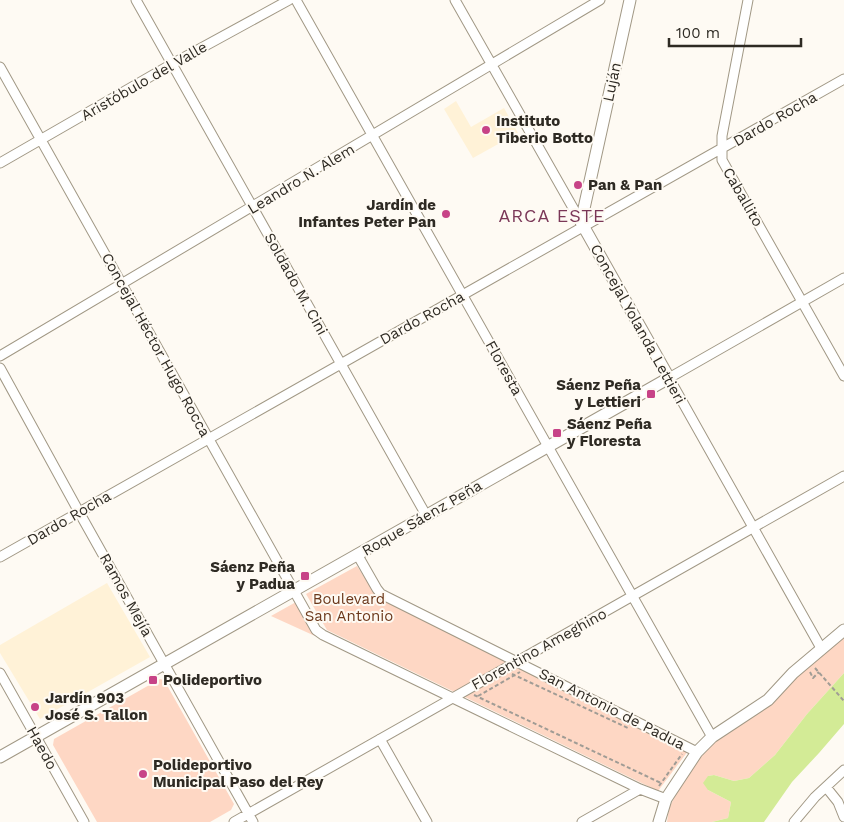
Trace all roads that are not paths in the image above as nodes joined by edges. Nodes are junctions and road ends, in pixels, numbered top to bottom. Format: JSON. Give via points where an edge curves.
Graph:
{"nodes":[{"id":1,"x":136,"y":0,"type":"edge"},
{"id":2,"x":289,"y":0,"type":"edge"},
{"id":3,"x":296,"y":0,"type":"edge"},
{"id":4,"x":455,"y":0,"type":"edge"},
{"id":5,"x":600,"y":0,"type":"edge"},
{"id":6,"x":630,"y":0,"type":"edge"},
{"id":7,"x":748,"y":0,"type":"edge"},
{"id":8,"x":172,"y":64,"type":"junction"},
{"id":9,"x":492,"y":65,"type":"junction"},
{"id":10,"x":0,"y":67,"type":"edge"},
{"id":11,"x":844,"y":79,"type":"edge"},
{"id":12,"x":373,"y":136,"type":"junction"},
{"id":13,"x":41,"y":140,"type":"junction"},
{"id":14,"x":721,"y":150,"type":"junction"},
{"id":15,"x":0,"y":163,"type":"edge"},
{"id":16,"x":253,"y":207,"type":"junction"},
{"id":17,"x":582,"y":224,"type":"junction"},
{"id":18,"x":844,"y":278,"type":"edge"},
{"id":19,"x":122,"y":284,"type":"junction"},
{"id":20,"x":463,"y":295,"type":"junction"},
{"id":21,"x":802,"y":302,"type":"junction"},
{"id":22,"x":0,"y":356,"type":"edge"},
{"id":23,"x":341,"y":364,"type":"junction"},
{"id":24,"x":0,"y":368,"type":"edge"},
{"id":25,"x":844,"y":376,"type":"edge"},
{"id":26,"x":669,"y":378,"type":"junction"},
{"id":27,"x":209,"y":438,"type":"junction"},
{"id":28,"x":548,"y":446,"type":"junction"},
{"id":29,"x":844,"y":476,"type":"edge"},
{"id":30,"x":79,"y":512,"type":"junction"},
{"id":31,"x":426,"y":515,"type":"junction"},
{"id":32,"x":753,"y":528,"type":"junction"},
{"id":33,"x":357,"y":554,"type":"junction"},
{"id":34,"x":0,"y":557,"type":"edge"},
{"id":35,"x":294,"y":590,"type":"junction"},
{"id":36,"x":632,"y":596,"type":"junction"},
{"id":37,"x":844,"y":630,"type":"edge"},
{"id":38,"x":821,"y":648,"type":"junction"},
{"id":39,"x":517,"y":662,"type":"junction"},
{"id":40,"x":164,"y":664,"type":"junction"},
{"id":41,"x":0,"y":673,"type":"edge"},
{"id":42,"x":451,"y":698,"type":"junction"},
{"id":43,"x":36,"y":737,"type":"junction"},
{"id":44,"x":712,"y":737,"type":"junction"},
{"id":45,"x":380,"y":739,"type":"junction"},
{"id":46,"x":695,"y":756,"type":"junction"},
{"id":47,"x":0,"y":757,"type":"edge"},
{"id":48,"x":844,"y":770,"type":"edge"},
{"id":49,"x":826,"y":787,"type":"junction"},
{"id":50,"x":640,"y":789,"type":"junction"},
{"id":51,"x":666,"y":799,"type":"junction"},
{"id":52,"x":841,"y":802,"type":"edge"},
{"id":53,"x":844,"y":817,"type":"edge"},
{"id":54,"x":251,"y":818,"type":"edge"},
{"id":55,"x":84,"y":822,"type":"edge"},
{"id":56,"x":234,"y":822,"type":"edge"},
{"id":57,"x":427,"y":822,"type":"edge"},
{"id":58,"x":582,"y":822,"type":"edge"},
{"id":59,"x":659,"y":822,"type":"edge"},
{"id":60,"x":794,"y":822,"type":"edge"}],
"edges":[{"from":1,"to":8,"type":"street","name":"Soldado M. Cini"},
{"from":2,"to":8,"type":"street","name":"Aristóbulo del Valle"},
{"from":3,"to":12,"type":"street","name":"Floresta"},
{"from":4,"to":9,"type":"street","name":"Concejal Yolanda Lettieri"},
{"from":5,"to":9,"type":"street","name":"Leandro N. Alem"},
{"from":6,"to":17,"type":"street","name":"Luján"},
{"from":7,"to":14,"type":"street","name":"Caballito"},
{"from":8,"to":13,"type":"street","name":"Aristóbulo del Valle"},
{"from":8,"to":16,"type":"street","name":"Soldado M. Cini"},
{"from":9,"to":12,"type":"street","name":"Leandro N. Alem"},
{"from":9,"to":17,"type":"street","name":"Concejal Yolanda Lettieri"},
{"from":10,"to":13,"type":"street","name":"Concejal Héctor Hugo Rocca"},
{"from":11,"to":14,"type":"street","name":"Dardo Rocha"},
{"from":12,"to":16,"type":"street","name":"Leandro N. Alem"},
{"from":12,"to":20,"type":"street","name":"Floresta"},
{"from":13,"to":15,"type":"street","name":"Aristóbulo del Valle"},
{"from":13,"to":19,"type":"street","name":"Concejal Héctor Hugo Rocca"},
{"from":14,"to":17,"type":"street","name":"Dardo Rocha"},
{"from":14,"to":21,"type":"street","name":"Caballito","via":[[722,160]]},
{"from":16,"to":19,"type":"street","name":"Leandro N. Alem"},
{"from":16,"to":23,"type":"street","name":"Soldado M. Cini"},
{"from":17,"to":20,"type":"street","name":"Dardo Rocha"},
{"from":17,"to":26,"type":"street","name":"Concejal Yolanda Lettieri"},
{"from":18,"to":21,"type":"street","name":"Roque Sáenz Peña"},
{"from":19,"to":22,"type":"street","name":"Leandro N. Alem"},
{"from":19,"to":27,"type":"street","name":"Concejal Héctor Hugo Rocca"},
{"from":20,"to":23,"type":"street","name":"Dardo Rocha"},
{"from":20,"to":28,"type":"street","name":"Floresta"},
{"from":21,"to":25,"type":"street","name":"Caballito"},
{"from":21,"to":26,"type":"street","name":"Roque Sáenz Peña"},
{"from":23,"to":27,"type":"street","name":"Dardo Rocha"},
{"from":23,"to":31,"type":"street","name":"Soldado M. Cini"},
{"from":24,"to":30,"type":"street","name":"Ramos Mejía"},
{"from":26,"to":28,"type":"street","name":"Roque Sáenz Peña"},
{"from":26,"to":32,"type":"street","name":"Concejal Yolanda Lettieri"},
{"from":27,"to":30,"type":"street","name":"Dardo Rocha"},
{"from":27,"to":35,"type":"street","name":"Concejal Héctor Hugo Rocca"},
{"from":28,"to":31,"type":"street","name":"Roque Sáenz Peña"},
{"from":28,"to":36,"type":"street","name":"Floresta"},
{"from":29,"to":32,"type":"street","name":"Florentino Ameghino"},
{"from":30,"to":34,"type":"street","name":"Dardo Rocha"},
{"from":30,"to":40,"type":"street","name":"Ramos Mejía"},
{"from":31,"to":33,"type":"street","name":"Roque Sáenz Peña"},
{"from":32,"to":36,"type":"street","name":"Florentino Ameghino"},
{"from":32,"to":38,"type":"street","name":"Concejal Yolanda Lettieri"},
{"from":33,"to":35,"type":"street","name":"Roque Sáenz Peña"},
{"from":33,"to":39,"type":"street","name":"San Antonio de Padua","via":[[381,594]]},
{"from":35,"to":40,"type":"street","name":"Roque Sáenz Peña"},
{"from":35,"to":42,"type":"street","name":"Concejal Héctor Hugo Rocca","via":[[316,630],[323,635]]},
{"from":36,"to":39,"type":"street","name":"Florentino Ameghino"},
{"from":36,"to":44,"type":"street","name":"Floresta"},
{"from":37,"to":38,"type":"street"},
{"from":38,"to":44,"type":"street","via":[[768,700]]},
{"from":39,"to":42,"type":"street","name":"Florentino Ameghino"},
{"from":39,"to":46,"type":"street","name":"San Antonio de Padua"},
{"from":40,"to":43,"type":"street","name":"Roque Sáenz Peña"},
{"from":40,"to":54,"type":"street","name":"Ramos Mejía"},
{"from":41,"to":43,"type":"street","name":"Haedo"},
{"from":42,"to":45,"type":"street","name":"Florentino Ameghino"},
{"from":42,"to":50,"type":"street"},
{"from":43,"to":47,"type":"street","name":"Roque Sáenz Peña"},
{"from":43,"to":55,"type":"street","name":"Haedo"},
{"from":44,"to":46,"type":"street"},
{"from":45,"to":54,"type":"street","name":"Florentino Ameghino"},
{"from":45,"to":57,"type":"street"},
{"from":46,"to":51,"type":"street"},
{"from":48,"to":49,"type":"street"},
{"from":49,"to":52,"type":"street"},
{"from":49,"to":60,"type":"street"},
{"from":50,"to":51,"type":"street"},
{"from":50,"to":58,"type":"street"},
{"from":51,"to":59,"type":"street"},
{"from":52,"to":53,"type":"street"},
{"from":54,"to":56,"type":"street","name":"Florentino Ameghino"}]}
